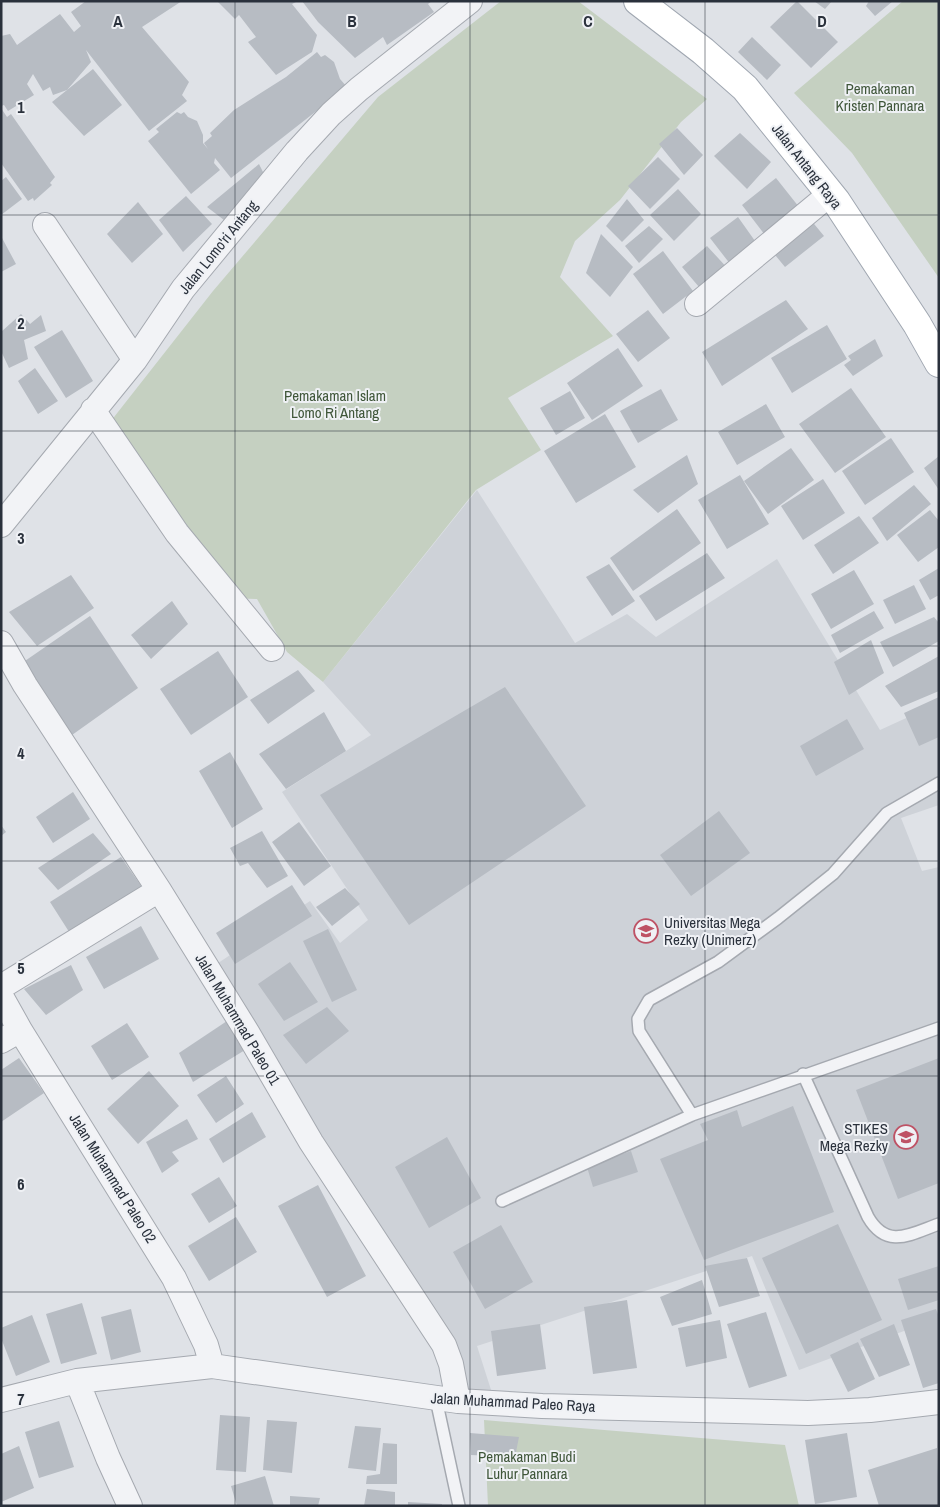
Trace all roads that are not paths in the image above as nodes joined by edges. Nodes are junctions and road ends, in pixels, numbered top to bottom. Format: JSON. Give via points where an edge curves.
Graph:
{"nodes":[{"id":1,"x":470,"y":1,"type":"edge"},
{"id":2,"x":638,"y":1,"type":"edge"},
{"id":3,"x":830,"y":194,"type":"junction"},
{"id":4,"x":45,"y":225,"type":"dead end"},
{"id":5,"x":697,"y":304,"type":"dead end"},
{"id":6,"x":135,"y":360,"type":"junction"},
{"id":7,"x":939,"y":363,"type":"edge"},
{"id":8,"x":93,"y":410,"type":"junction"},
{"id":9,"x":1,"y":525,"type":"edge"},
{"id":10,"x":1,"y":643,"type":"edge"},
{"id":11,"x":272,"y":649,"type":"dead end"},
{"id":12,"x":939,"y":783,"type":"edge"},
{"id":13,"x":159,"y":890,"type":"junction"},
{"id":14,"x":1,"y":987,"type":"edge"},
{"id":15,"x":1,"y":996,"type":"edge"},
{"id":16,"x":939,"y":1028,"type":"edge"},
{"id":17,"x":11,"y":1036,"type":"edge"},
{"id":18,"x":803,"y":1074,"type":"junction"},
{"id":19,"x":692,"y":1115,"type":"junction"},
{"id":20,"x":502,"y":1201,"type":"dead end"},
{"id":21,"x":939,"y":1224,"type":"edge"},
{"id":22,"x":212,"y":1366,"type":"junction"},
{"id":23,"x":77,"y":1381,"type":"junction"},
{"id":24,"x":1,"y":1400,"type":"edge"},
{"id":25,"x":447,"y":1400,"type":"junction"},
{"id":26,"x":939,"y":1402,"type":"edge"},
{"id":27,"x":130,"y":1506,"type":"edge"},
{"id":28,"x":460,"y":1506,"type":"edge"}],
"edges":[{"from":1,"to":6,"type":"street","name":"Jalan Lomo'ri Antang","via":[[331,114],[183,289]]},
{"from":2,"to":3,"type":"main road","name":"Jalan Antang Raya","via":[[746,88]]},
{"from":3,"to":5,"type":"street"},
{"from":3,"to":7,"type":"main road","name":"Jalan Antang Raya","via":[[918,324]]},
{"from":4,"to":6,"type":"street"},
{"from":6,"to":8,"type":"street","name":"Jalan Lomo'ri Antang"},
{"from":8,"to":9,"type":"street","name":"Jalan Lomo'ri Antang"},
{"from":8,"to":11,"type":"street","via":[[177,533]]},
{"from":10,"to":13,"type":"street","name":"Jalan Muhammad Paleo 01"},
{"from":12,"to":19,"type":"lane","via":[[886,813],[833,874],[778,918],[718,962],[649,1000],[638,1019],[639,1031]]},
{"from":13,"to":14,"type":"street"},
{"from":13,"to":25,"type":"street","name":"Jalan Muhammad Paleo 01","via":[[311,1142],[444,1344],[451,1364]]},
{"from":15,"to":17,"type":"street","name":"Jalan Muhammad Paleo 02"},
{"from":16,"to":18,"type":"lane"},
{"from":17,"to":22,"type":"street","name":"Jalan Muhammad Paleo 02","via":[[169,1270],[203,1338]]},
{"from":18,"to":19,"type":"lane"},
{"from":18,"to":21,"type":"lane","via":[[868,1217],[877,1229],[902,1238]]},
{"from":19,"to":20,"type":"lane"},
{"from":22,"to":23,"type":"street","name":"Jalan Muhammad Paleo Raya"},
{"from":22,"to":25,"type":"street","name":"Jalan Muhammad Paleo Raya"},
{"from":23,"to":24,"type":"street","name":"Jalan Muhammad Paleo Raya"},
{"from":23,"to":27,"type":"street"},
{"from":25,"to":26,"type":"street","name":"Jalan Muhammad Paleo Raya","via":[[542,1406],[808,1413]]},
{"from":25,"to":28,"type":"lane"}]}
